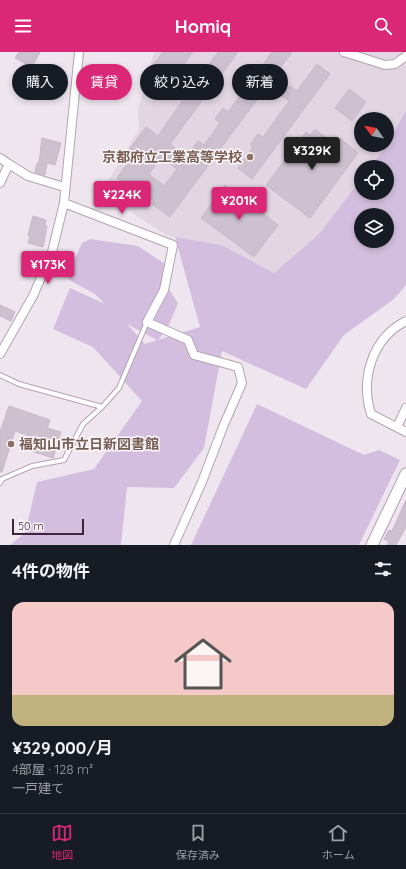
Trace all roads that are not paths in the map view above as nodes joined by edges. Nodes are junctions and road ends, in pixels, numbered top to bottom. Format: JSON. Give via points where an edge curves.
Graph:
{"nodes":[{"id":1,"x":79,"y":52,"type":"edge"},
{"id":2,"x":344,"y":52,"type":"edge"},
{"id":3,"x":404,"y":56,"type":"edge"},
{"id":4,"x":0,"y":158,"type":"edge"},
{"id":5,"x":9,"y":164,"type":"junction"},
{"id":6,"x":0,"y":183,"type":"edge"},
{"id":7,"x":64,"y":187,"type":"junction"},
{"id":8,"x":64,"y":203,"type":"junction"},
{"id":9,"x":406,"y":321,"type":"edge"},
{"id":10,"x":147,"y":322,"type":"junction"},
{"id":11,"x":0,"y":354,"type":"edge"},
{"id":12,"x":0,"y":375,"type":"edge"},
{"id":13,"x":102,"y":407,"type":"junction"},
{"id":14,"x":406,"y":408,"type":"edge"},
{"id":15,"x":396,"y":427,"type":"junction"},
{"id":16,"x":406,"y":432,"type":"edge"},
{"id":17,"x":405,"y":477,"type":"edge"},
{"id":18,"x":0,"y":483,"type":"edge"},
{"id":19,"x":174,"y":545,"type":"edge"},
{"id":20,"x":372,"y":545,"type":"edge"}],
"edges":[{"from":1,"to":7,"type":"street"},
{"from":2,"to":3,"type":"street","via":[[385,65],[395,64]]},
{"from":4,"to":5,"type":"street"},
{"from":5,"to":6,"type":"street"},
{"from":5,"to":7,"type":"street","via":[[28,176]]},
{"from":7,"to":8,"type":"street"},
{"from":8,"to":10,"type":"street","via":[[173,245],[164,290]]},
{"from":8,"to":11,"type":"street","via":[[52,252],[36,288]]},
{"from":9,"to":15,"type":"street","via":[[378,346],[367,375],[367,402],[371,414]]},
{"from":10,"to":13,"type":"lane","via":[[119,388]]},
{"from":10,"to":19,"type":"street","via":[[188,340],[194,355],[238,367],[242,382]]},
{"from":12,"to":13,"type":"lane","via":[[19,384]]},
{"from":13,"to":18,"type":"lane","via":[[83,424],[64,460],[32,466],[2,479]]},
{"from":14,"to":15,"type":"street"},
{"from":15,"to":16,"type":"street"},
{"from":17,"to":20,"type":"street"}]}
